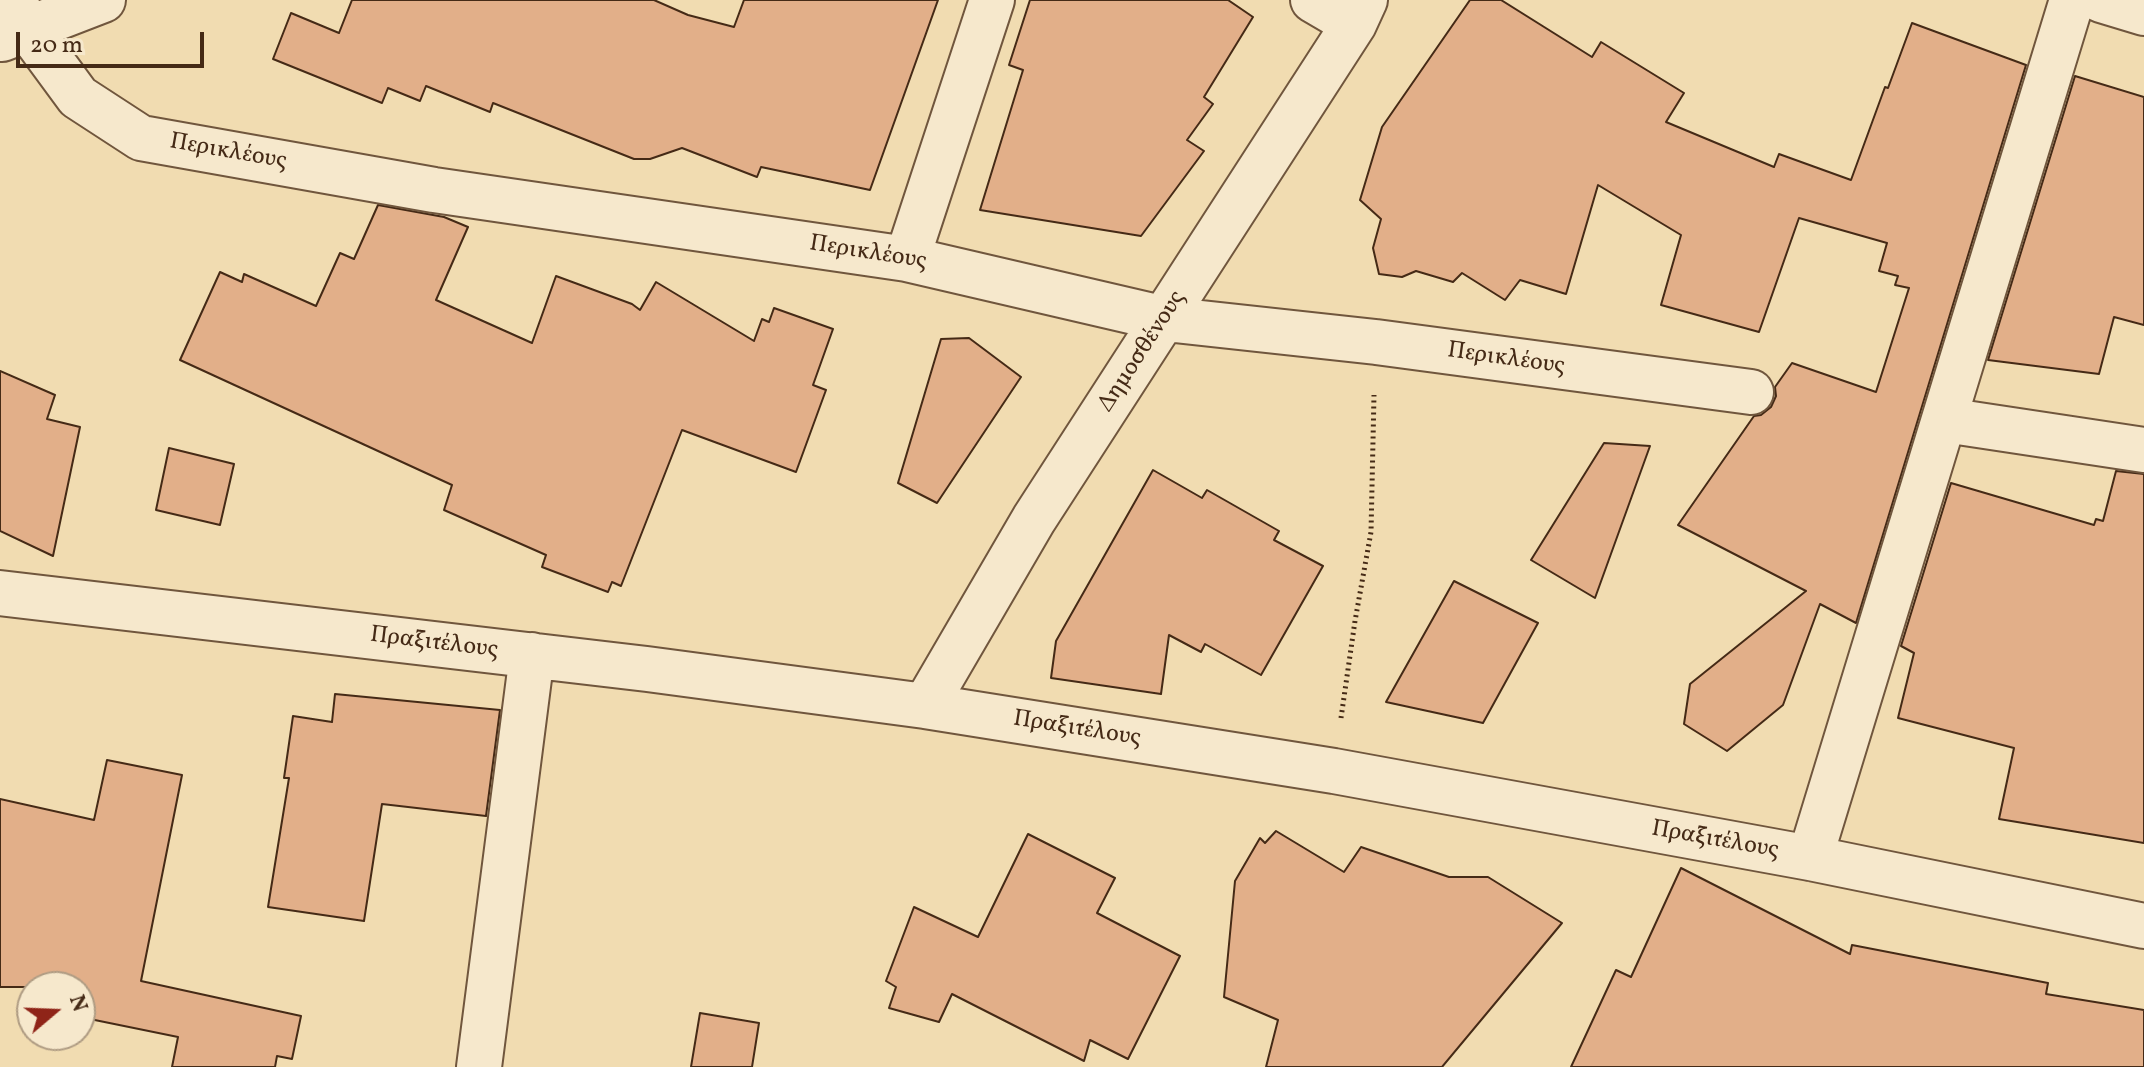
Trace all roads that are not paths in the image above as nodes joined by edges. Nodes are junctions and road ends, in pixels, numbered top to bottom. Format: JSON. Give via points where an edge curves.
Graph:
{"nodes":[{"id":1,"x":103,"y":0,"type":"edge"},
{"id":2,"x":992,"y":0,"type":"edge"},
{"id":3,"x":1313,"y":0,"type":"edge"},
{"id":4,"x":2072,"y":0,"type":"edge"},
{"id":5,"x":2101,"y":0,"type":"edge"},
{"id":6,"x":1360,"y":12,"type":"edge"},
{"id":7,"x":2144,"y":13,"type":"edge"},
{"id":8,"x":14,"y":23,"type":"edge"},
{"id":9,"x":907,"y":259,"type":"junction"},
{"id":10,"x":1165,"y":319,"type":"junction"},
{"id":11,"x":1751,"y":392,"type":"dead end"},
{"id":12,"x":1945,"y":420,"type":"junction"},
{"id":13,"x":2144,"y":450,"type":"edge"},
{"id":14,"x":0,"y":593,"type":"edge"},
{"id":15,"x":532,"y":655,"type":"junction"},
{"id":16,"x":925,"y":706,"type":"junction"},
{"id":17,"x":1810,"y":858,"type":"junction"},
{"id":18,"x":2144,"y":926,"type":"edge"},
{"id":19,"x":479,"y":1067,"type":"edge"}],
"edges":[{"from":1,"to":8,"type":"street"},
{"from":2,"to":9,"type":"street"},
{"from":3,"to":6,"type":"street"},
{"from":4,"to":12,"type":"street"},
{"from":5,"to":7,"type":"street"},
{"from":6,"to":10,"type":"street","name":"Δημοσθένους"},
{"from":8,"to":9,"type":"street","name":"Περικλέους","via":[[78,97],[141,138],[434,190]]},
{"from":9,"to":10,"type":"street","name":"Περικλέους"},
{"from":10,"to":11,"type":"street","name":"Περικλέους"},
{"from":10,"to":16,"type":"street","name":"Δημοσθένους","via":[[1034,519]]},
{"from":12,"to":13,"type":"street"},
{"from":12,"to":17,"type":"street"},
{"from":14,"to":15,"type":"street","name":"Πραξιτέλους"},
{"from":15,"to":16,"type":"street","name":"Πραξιτέλους"},
{"from":15,"to":19,"type":"street"},
{"from":16,"to":17,"type":"street","name":"Πραξιτέλους","via":[[1334,771]]},
{"from":17,"to":18,"type":"street","name":"Πραξιτέλους"}]}
